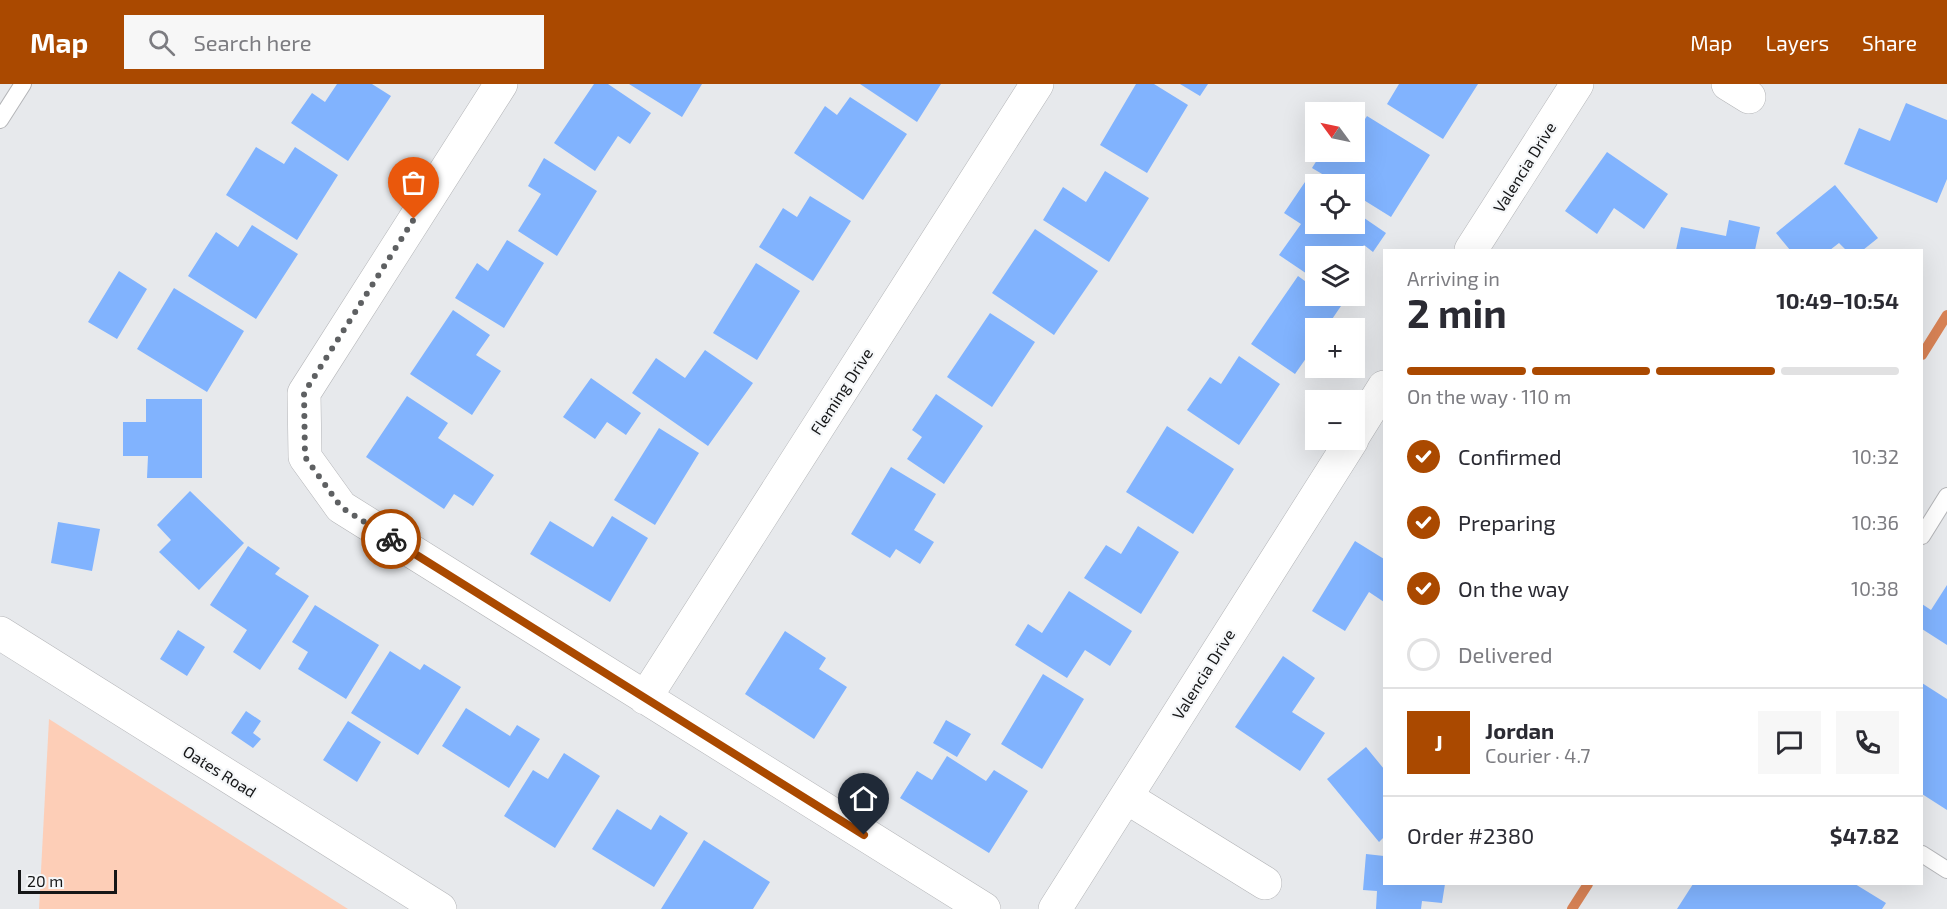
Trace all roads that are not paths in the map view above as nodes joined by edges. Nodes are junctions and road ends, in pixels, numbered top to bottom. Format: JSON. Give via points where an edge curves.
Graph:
{"nodes":[{"id":1,"x":23,"y":84,"type":"edge"},
{"id":2,"x":501,"y":84,"type":"edge"},
{"id":3,"x":1037,"y":84,"type":"edge"},
{"id":4,"x":1577,"y":84,"type":"edge"},
{"id":5,"x":0,"y":120,"type":"edge"},
{"id":6,"x":1472,"y":249,"type":"edge"},
{"id":7,"x":1382,"y":398,"type":"edge"},
{"id":8,"x":1365,"y":420,"type":"edge"},
{"id":9,"x":1346,"y":450,"type":"edge"},
{"id":10,"x":1947,"y":495,"type":"edge"},
{"id":11,"x":1923,"y":534,"type":"edge"},
{"id":12,"x":0,"y":633,"type":"edge"},
{"id":13,"x":645,"y":698,"type":"junction"},
{"id":14,"x":1126,"y":797,"type":"junction"},
{"id":15,"x":1923,"y":855,"type":"edge"},
{"id":16,"x":1947,"y":870,"type":"edge"},
{"id":17,"x":1265,"y":883,"type":"dead end"},
{"id":18,"x":440,"y":909,"type":"edge"},
{"id":19,"x":984,"y":909,"type":"edge"},
{"id":20,"x":1055,"y":909,"type":"edge"}],
"edges":[{"from":1,"to":5,"type":"lane"},
{"from":2,"to":13,"type":"street","via":[[304,393],[305,457],[341,507]]},
{"from":3,"to":13,"type":"street","name":"Fleming Drive"},
{"from":4,"to":6,"type":"street","name":"Valencia Drive"},
{"from":7,"to":8,"type":"street"},
{"from":9,"to":14,"type":"street","name":"Valencia Drive"},
{"from":10,"to":11,"type":"lane"},
{"from":12,"to":18,"type":"street","name":"Oates Road"},
{"from":13,"to":19,"type":"street"},
{"from":14,"to":17,"type":"street"},
{"from":14,"to":20,"type":"street","name":"Valencia Drive"},
{"from":15,"to":16,"type":"lane"}]}
